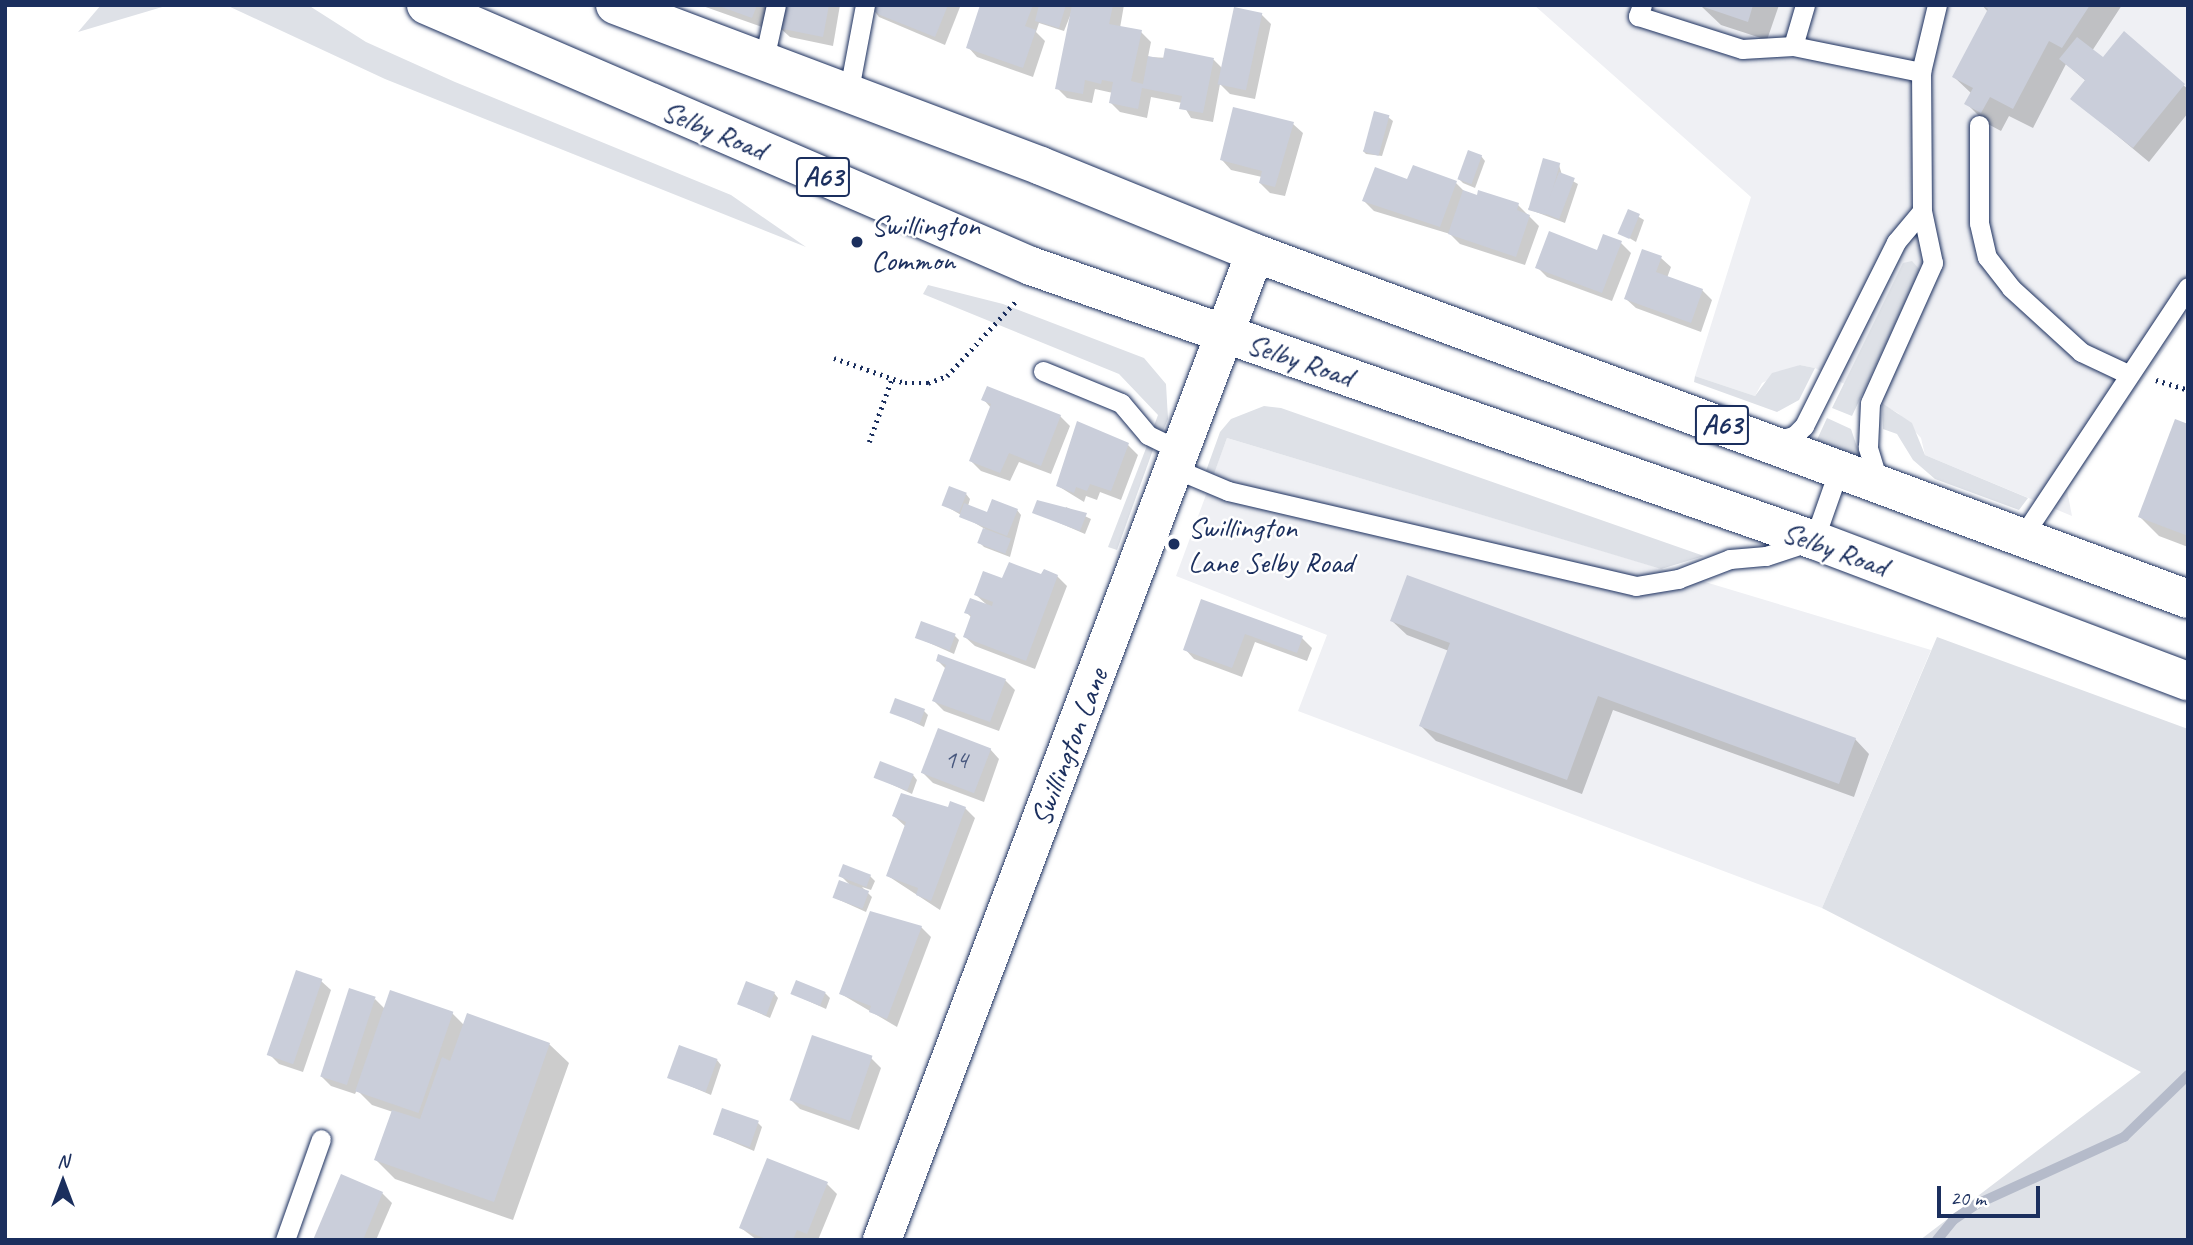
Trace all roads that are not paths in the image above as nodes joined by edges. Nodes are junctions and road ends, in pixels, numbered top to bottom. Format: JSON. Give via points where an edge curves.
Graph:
{"nodes":[{"id":1,"x":426,"y":5,"type":"edge"},
{"id":2,"x":615,"y":5,"type":"edge"},
{"id":3,"x":776,"y":5,"type":"edge"},
{"id":4,"x":865,"y":5,"type":"edge"},
{"id":5,"x":1642,"y":5,"type":"edge"},
{"id":6,"x":1805,"y":5,"type":"edge"},
{"id":7,"x":1937,"y":5,"type":"edge"},
{"id":8,"x":1793,"y":47,"type":"junction"},
{"id":9,"x":763,"y":64,"type":"junction"},
{"id":10,"x":1921,"y":72,"type":"junction"},
{"id":11,"x":848,"y":95,"type":"junction"},
{"id":12,"x":1979,"y":125,"type":"dead end"},
{"id":13,"x":1922,"y":211,"type":"junction"},
{"id":14,"x":1255,"y":253,"type":"junction"},
{"id":15,"x":2188,"y":287,"type":"edge"},
{"id":16,"x":1226,"y":334,"type":"junction"},
{"id":17,"x":1043,"y":371,"type":"dead end"},
{"id":18,"x":2128,"y":374,"type":"junction"},
{"id":19,"x":1769,"y":443,"type":"junction"},
{"id":20,"x":1180,"y":460,"type":"junction"},
{"id":21,"x":1839,"y":469,"type":"junction"},
{"id":22,"x":1879,"y":484,"type":"junction"},
{"id":23,"x":2022,"y":537,"type":"junction"},
{"id":24,"x":1814,"y":540,"type":"junction"},
{"id":25,"x":2188,"y":599,"type":"edge"},
{"id":26,"x":2188,"y":681,"type":"edge"},
{"id":27,"x":321,"y":1139,"type":"dead end"},
{"id":28,"x":285,"y":1240,"type":"edge"},
{"id":29,"x":882,"y":1240,"type":"edge"}],
"edges":[{"from":1,"to":16,"type":"main road","name":"Selby Road","number":"A63","via":[[1031,266]]},
{"from":2,"to":9,"type":"main road","number":"A63"},
{"from":3,"to":9,"type":"lane"},
{"from":4,"to":11,"type":"lane"},
{"from":5,"to":8,"type":"lane","via":[[1638,16],[1742,49]]},
{"from":6,"to":8,"type":"lane"},
{"from":7,"to":10,"type":"lane"},
{"from":8,"to":10,"type":"lane"},
{"from":9,"to":11,"type":"main road","number":"A63"},
{"from":10,"to":13,"type":"lane"},
{"from":11,"to":14,"type":"main road","number":"A63","via":[[1041,166]]},
{"from":12,"to":18,"type":"lane","via":[[1979,223],[1987,257],[2011,288],[2081,352]]},
{"from":13,"to":19,"type":"lane","via":[[1896,242],[1804,426],[1795,435]]},
{"from":13,"to":22,"type":"lane","via":[[1933,263],[1870,403],[1868,447]]},
{"from":14,"to":16,"type":"main road","name":"Swillington Lane"},
{"from":14,"to":19,"type":"main road","number":"A63"},
{"from":15,"to":18,"type":"lane"},
{"from":16,"to":20,"type":"main road","name":"Swillington Lane"},
{"from":16,"to":24,"type":"main road","name":"Selby Road","number":"A63"},
{"from":17,"to":20,"type":"lane","via":[[1121,403],[1148,435]]},
{"from":18,"to":23,"type":"lane"},
{"from":19,"to":21,"type":"main road","number":"A63"},
{"from":20,"to":24,"type":"lane","via":[[1228,491],[1636,586],[1678,579],[1730,559],[1766,556]]},
{"from":20,"to":29,"type":"main road","name":"Swillington Lane"},
{"from":21,"to":22,"type":"main road","number":"A63"},
{"from":21,"to":24,"type":"lane"},
{"from":22,"to":23,"type":"main road","number":"A63"},
{"from":23,"to":25,"type":"main road","number":"A63"},
{"from":24,"to":26,"type":"main road","name":"Selby Road","number":"A63"},
{"from":27,"to":28,"type":"lane"}]}
